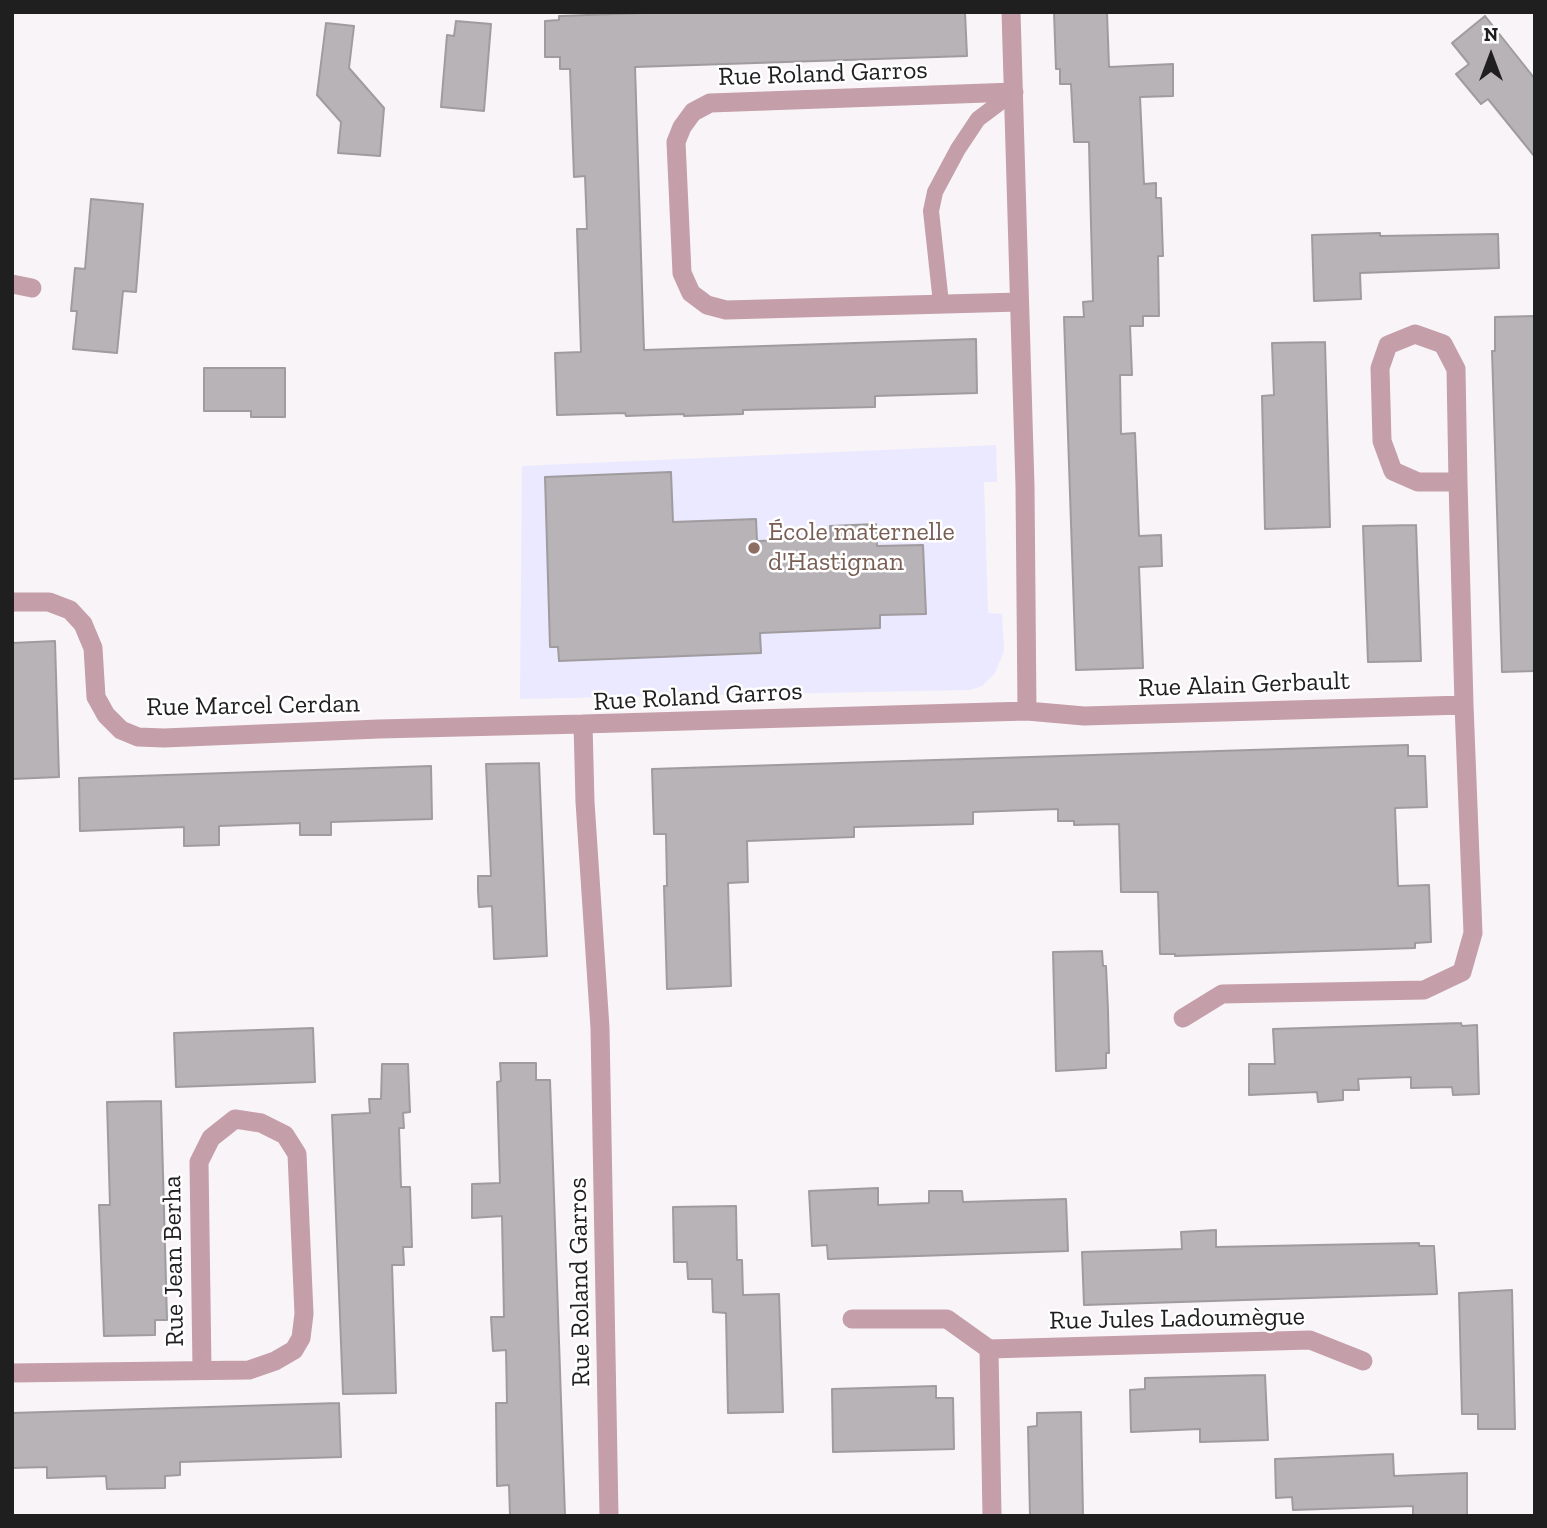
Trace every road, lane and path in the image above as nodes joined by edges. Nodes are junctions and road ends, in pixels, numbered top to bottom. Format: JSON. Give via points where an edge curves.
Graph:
{"nodes":[{"id":1,"x":1012,"y":12,"type":"edge"},
{"id":2,"x":1014,"y":92,"type":"junction"},
{"id":3,"x":12,"y":284,"type":"edge"},
{"id":4,"x":32,"y":288,"type":"dead end"},
{"id":5,"x":1019,"y":302,"type":"junction"},
{"id":6,"x":941,"y":303,"type":"junction"},
{"id":7,"x":1458,"y":482,"type":"junction"},
{"id":8,"x":12,"y":602,"type":"edge"},
{"id":9,"x":1464,"y":705,"type":"junction"},
{"id":10,"x":1027,"y":710,"type":"junction"},
{"id":11,"x":583,"y":724,"type":"junction"},
{"id":12,"x":1183,"y":1018,"type":"dead end"},
{"id":13,"x":852,"y":1319,"type":"dead end"},
{"id":14,"x":989,"y":1349,"type":"junction"},
{"id":15,"x":1363,"y":1361,"type":"dead end"},
{"id":16,"x":202,"y":1369,"type":"junction"},
{"id":17,"x":12,"y":1373,"type":"edge"},
{"id":18,"x":609,"y":1516,"type":"edge"},
{"id":19,"x":992,"y":1516,"type":"edge"}],
"edges":[{"from":1,"to":2,"type":"street"},
{"from":2,"to":5,"type":"street"},
{"from":2,"to":6,"type":"lane","via":[[978,119],[935,192],[931,211]]},
{"from":2,"to":6,"type":"street","name":"Rue Roland Garros","via":[[710,103],[693,112],[676,142],[682,273],[691,293],[707,304],[726,310]]},
{"from":3,"to":4,"type":"street"},
{"from":5,"to":6,"type":"street","name":"Rue Roland Garros"},
{"from":5,"to":10,"type":"street"},
{"from":7,"to":7,"type":"street","via":[[1456,369],[1443,344],[1415,334],[1388,345],[1380,368],[1382,441],[1393,471],[1418,482]]},
{"from":7,"to":9,"type":"street"},
{"from":8,"to":11,"type":"street","name":"Rue Marcel Cerdan","via":[[49,603],[70,610],[83,624],[93,648],[96,697],[106,716],[138,737]]},
{"from":9,"to":10,"type":"street","name":"Rue Alain Gerbault","via":[[1084,716]]},
{"from":9,"to":12,"type":"street","via":[[1473,933],[1462,972],[1424,990],[1222,994]]},
{"from":10,"to":11,"type":"street","name":"Rue Roland Garros"},
{"from":11,"to":18,"type":"street","name":"Rue Roland Garros","via":[[600,1028]]},
{"from":13,"to":14,"type":"street","via":[[947,1319]]},
{"from":14,"to":15,"type":"street","name":"Rue Jules Ladoumègue","via":[[1310,1340]]},
{"from":14,"to":19,"type":"street"},
{"from":16,"to":16,"type":"street","name":"Rue Jean Berha","via":[[249,1370],[294,1350],[301,1338],[304,1314],[297,1154],[285,1135],[261,1123],[235,1119],[211,1138],[199,1162]]},
{"from":16,"to":17,"type":"street","name":"Rue Jean Berha"}]}
